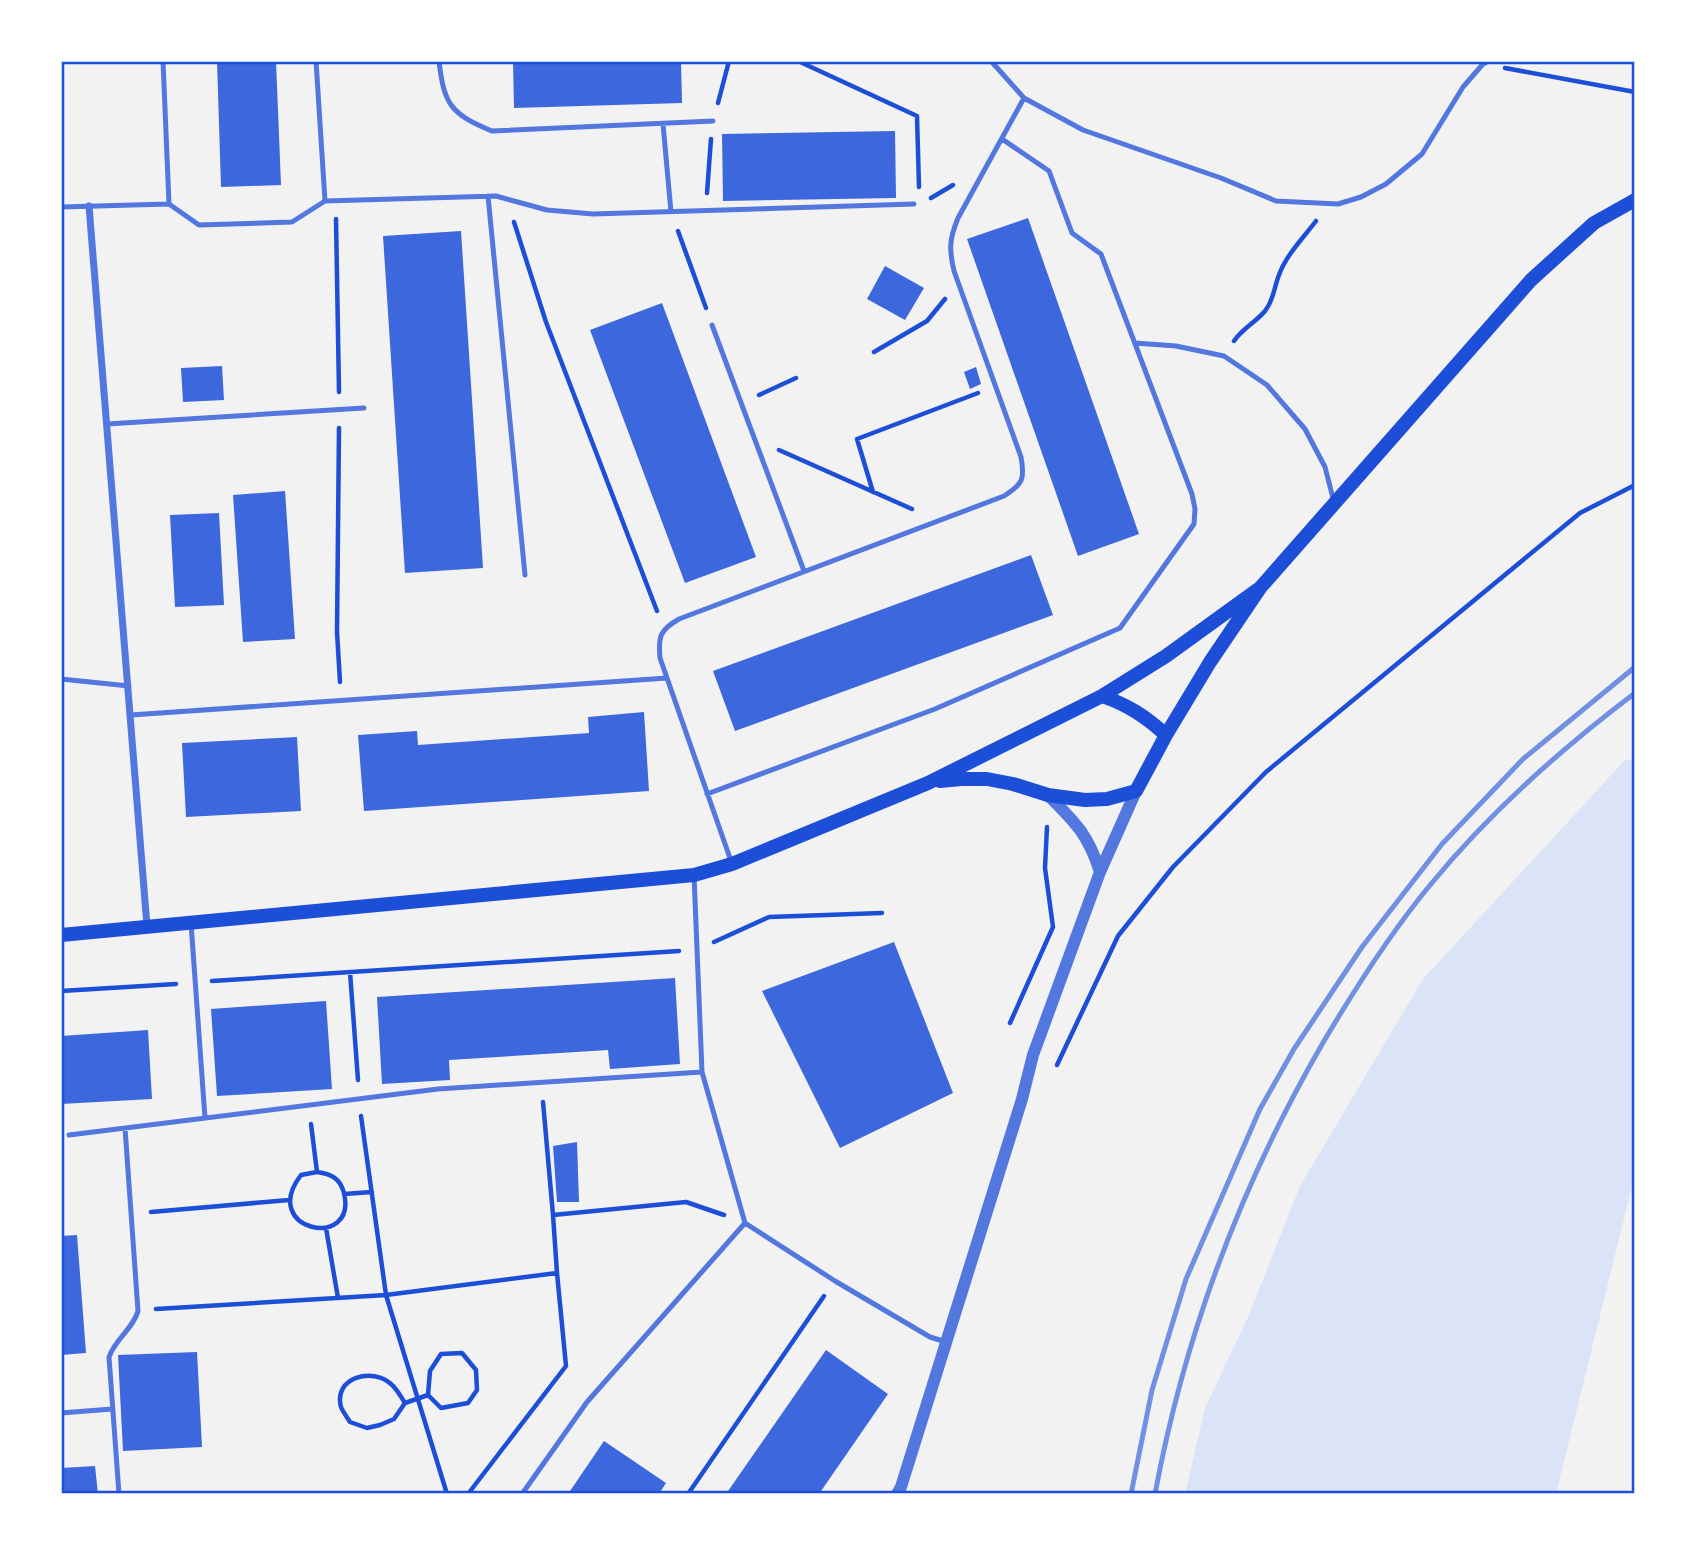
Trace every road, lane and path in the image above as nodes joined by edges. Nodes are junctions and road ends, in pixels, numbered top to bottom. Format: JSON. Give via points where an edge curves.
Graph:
{"nodes":[{"id":1,"x":163,"y":61,"type":"edge"},
{"id":2,"x":316,"y":61,"type":"edge"},
{"id":3,"x":439,"y":61,"type":"edge"},
{"id":4,"x":798,"y":61,"type":"edge"},
{"id":5,"x":990,"y":61,"type":"edge"},
{"id":6,"x":1486,"y":63,"type":"edge"},
{"id":7,"x":1635,"y":92,"type":"edge"},
{"id":8,"x":1024,"y":98,"type":"junction"},
{"id":9,"x":713,"y":121,"type":"dead end"},
{"id":10,"x":663,"y":124,"type":"junction"},
{"id":11,"x":1002,"y":139,"type":"junction"},
{"id":12,"x":978,"y":182,"type":"junction"},
{"id":13,"x":488,"y":196,"type":"junction"},
{"id":14,"x":506,"y":198,"type":"junction"},
{"id":15,"x":1635,"y":200,"type":"edge"},
{"id":16,"x":325,"y":201,"type":"junction"},
{"id":17,"x":169,"y":204,"type":"junction"},
{"id":18,"x":917,"y":204,"type":"junction"},
{"id":19,"x":1338,"y":204,"type":"junction"},
{"id":20,"x":89,"y":206,"type":"junction"},
{"id":21,"x":61,"y":207,"type":"edge"},
{"id":22,"x":671,"y":212,"type":"junction"},
{"id":23,"x":958,"y":282,"type":"junction"},
{"id":24,"x":712,"y":325,"type":"joint"},
{"id":25,"x":1135,"y":343,"type":"junction"},
{"id":26,"x":874,"y":352,"type":"dead end"},
{"id":27,"x":1224,"y":356,"type":"junction"},
{"id":28,"x":796,"y":378,"type":"dead end"},
{"id":29,"x":995,"y":387,"type":"junction"},
{"id":30,"x":741,"y":403,"type":"junction"},
{"id":31,"x":364,"y":408,"type":"dead end"},
{"id":32,"x":107,"y":424,"type":"junction"},
{"id":33,"x":755,"y":440,"type":"junction"},
{"id":34,"x":1635,"y":485,"type":"edge"},
{"id":35,"x":873,"y":492,"type":"junction"},
{"id":36,"x":1335,"y":505,"type":"junction"},
{"id":37,"x":938,"y":521,"type":"junction"},
{"id":38,"x":804,"y":572,"type":"junction"},
{"id":39,"x":525,"y":575,"type":"dead end"},
{"id":40,"x":1260,"y":588,"type":"junction"},
{"id":41,"x":663,"y":628,"type":"junction"},
{"id":42,"x":337,"y":632,"type":"dead end"},
{"id":43,"x":667,"y":678,"type":"junction"},
{"id":44,"x":61,"y":679,"type":"edge"},
{"id":45,"x":129,"y":686,"type":"junction"},
{"id":46,"x":1102,"y":696,"type":"junction"},
{"id":47,"x":341,"y":701,"type":"junction"},
{"id":48,"x":131,"y":715,"type":"junction"},
{"id":49,"x":1166,"y":735,"type":"junction"},
{"id":50,"x":928,"y":783,"type":"junction"},
{"id":51,"x":1136,"y":791,"type":"junction"},
{"id":52,"x":707,"y":794,"type":"junction"},
{"id":53,"x":1048,"y":795,"type":"junction"},
{"id":54,"x":732,"y":864,"type":"junction"},
{"id":55,"x":1100,"y":872,"type":"junction"},
{"id":56,"x":694,"y":875,"type":"junction"},
{"id":57,"x":882,"y":912,"type":"dead end"},
{"id":58,"x":191,"y":923,"type":"junction"},
{"id":59,"x":148,"y":927,"type":"junction"},
{"id":60,"x":61,"y":935,"type":"edge"},
{"id":61,"x":697,"y":950,"type":"junction"},
{"id":62,"x":350,"y":972,"type":"junction"},
{"id":63,"x":195,"y":982,"type":"junction"},
{"id":64,"x":61,"y":991,"type":"edge"},
{"id":65,"x":1010,"y":1023,"type":"dead end"},
{"id":66,"x":1057,"y":1065,"type":"dead end"},
{"id":67,"x":702,"y":1072,"type":"junction"},
{"id":68,"x":541,"y":1082,"type":"junction"},
{"id":69,"x":359,"y":1098,"type":"junction"},
{"id":70,"x":308,"y":1105,"type":"junction"},
{"id":71,"x":205,"y":1118,"type":"junction"},
{"id":72,"x":125,"y":1128,"type":"junction"},
{"id":73,"x":69,"y":1135,"type":"dead end"},
{"id":74,"x":317,"y":1172,"type":"junction"},
{"id":75,"x":372,"y":1192,"type":"junction"},
{"id":76,"x":344,"y":1194,"type":"junction"},
{"id":77,"x":289,"y":1200,"type":"junction"},
{"id":78,"x":131,"y":1214,"type":"junction"},
{"id":79,"x":553,"y":1215,"type":"junction"},
{"id":80,"x":745,"y":1223,"type":"junction"},
{"id":81,"x":326,"y":1227,"type":"junction"},
{"id":82,"x":557,"y":1273,"type":"junction"},
{"id":83,"x":835,"y":1281,"type":"junction"},
{"id":84,"x":386,"y":1295,"type":"junction"},
{"id":85,"x":338,"y":1298,"type":"junction"},
{"id":86,"x":138,"y":1311,"type":"junction"},
{"id":87,"x":946,"y":1342,"type":"junction"},
{"id":88,"x":428,"y":1395,"type":"junction"},
{"id":89,"x":418,"y":1399,"type":"junction"},
{"id":90,"x":405,"y":1403,"type":"junction"},
{"id":91,"x":112,"y":1409,"type":"junction"},
{"id":92,"x":61,"y":1413,"type":"edge"},
{"id":93,"x":119,"y":1494,"type":"edge"},
{"id":94,"x":447,"y":1494,"type":"edge"},
{"id":95,"x":468,"y":1494,"type":"edge"},
{"id":96,"x":522,"y":1494,"type":"edge"},
{"id":97,"x":688,"y":1494,"type":"edge"},
{"id":98,"x":897,"y":1494,"type":"edge"}],
"edges":[{"from":1,"to":17,"type":"lane"},
{"from":2,"to":16,"type":"lane"},
{"from":3,"to":10,"type":"lane","via":[[443,92],[453,108],[467,121],[492,131]]},
{"from":4,"to":18,"type":"path","via":[[917,116]]},
{"from":5,"to":8,"type":"lane"},
{"from":6,"to":7,"type":"path"},
{"from":6,"to":19,"type":"lane","via":[[1463,86],[1422,153],[1386,184]]},
{"from":8,"to":11,"type":"lane"},
{"from":8,"to":19,"type":"lane","via":[[1083,130],[1276,201]]},
{"from":9,"to":10,"type":"lane"},
{"from":10,"to":22,"type":"lane"},
{"from":11,"to":12,"type":"lane"},
{"from":11,"to":25,"type":"lane","via":[[1049,171],[1072,233],[1101,254]]},
{"from":12,"to":18,"type":"path","via":[[956,183]]},
{"from":12,"to":23,"type":"lane","via":[[951,235],[949,252]]},
{"from":13,"to":14,"type":"lane"},
{"from":13,"to":16,"type":"lane"},
{"from":13,"to":39,"type":"lane"},
{"from":14,"to":22,"type":"lane","via":[[547,210],[593,214]]},
{"from":14,"to":41,"type":"path","via":[[546,322]]},
{"from":15,"to":36,"type":"main road","via":[[1594,223],[1531,280]]},
{"from":16,"to":17,"type":"lane","via":[[292,222],[199,225]]},
{"from":17,"to":20,"type":"lane"},
{"from":18,"to":22,"type":"lane"},
{"from":19,"to":27,"type":"path","via":[[1326,208],[1288,258],[1273,299],[1240,332]]},
{"from":20,"to":21,"type":"lane"},
{"from":20,"to":32,"type":"street"},
{"from":22,"to":24,"type":"path"},
{"from":23,"to":26,"type":"path","via":[[927,321]]},
{"from":23,"to":29,"type":"lane"},
{"from":24,"to":30,"type":"lane"},
{"from":25,"to":27,"type":"lane"},
{"from":25,"to":52,"type":"lane","via":[[1195,509],[1186,538],[1120,628],[935,709]]},
{"from":27,"to":36,"type":"lane","via":[[1267,386],[1305,429],[1325,467]]},
{"from":28,"to":30,"type":"path"},
{"from":29,"to":35,"type":"path","via":[[857,439]]},
{"from":29,"to":37,"type":"lane","via":[[1024,474],[1018,487],[1004,496]]},
{"from":30,"to":33,"type":"lane"},
{"from":31,"to":32,"type":"lane"},
{"from":32,"to":45,"type":"street"},
{"from":33,"to":35,"type":"path"},
{"from":33,"to":38,"type":"lane"},
{"from":34,"to":66,"type":"path","via":[[1580,513],[1266,772],[1173,867],[1118,936]]},
{"from":35,"to":37,"type":"path"},
{"from":36,"to":40,"type":"main road"},
{"from":37,"to":38,"type":"lane"},
{"from":38,"to":41,"type":"lane"},
{"from":40,"to":46,"type":"main road"},
{"from":40,"to":49,"type":"main road"},
{"from":41,"to":43,"type":"lane","via":[[660,658]]},
{"from":42,"to":47,"type":"path"},
{"from":43,"to":47,"type":"lane"},
{"from":43,"to":52,"type":"lane"},
{"from":44,"to":45,"type":"lane"},
{"from":45,"to":48,"type":"street"},
{"from":46,"to":49,"type":"main road","via":[[1126,704]]},
{"from":46,"to":50,"type":"main road"},
{"from":47,"to":48,"type":"lane"},
{"from":48,"to":59,"type":"street"},
{"from":49,"to":51,"type":"main road"},
{"from":50,"to":53,"type":"main road","via":[[987,779]]},
{"from":50,"to":54,"type":"main road"},
{"from":51,"to":53,"type":"main road","via":[[1085,800]]},
{"from":51,"to":55,"type":"street"},
{"from":52,"to":54,"type":"lane"},
{"from":53,"to":55,"type":"street","via":[[1078,824]]},
{"from":53,"to":65,"type":"path","via":[[1045,868],[1052,927]]},
{"from":54,"to":56,"type":"main road"},
{"from":55,"to":87,"type":"street","via":[[1033,1055]]},
{"from":56,"to":58,"type":"main road"},
{"from":56,"to":61,"type":"lane"},
{"from":57,"to":61,"type":"path","via":[[769,917]]},
{"from":58,"to":59,"type":"main road"},
{"from":58,"to":63,"type":"lane"},
{"from":59,"to":60,"type":"main road"},
{"from":61,"to":62,"type":"path"},
{"from":61,"to":67,"type":"lane"},
{"from":62,"to":63,"type":"path"},
{"from":62,"to":69,"type":"path"},
{"from":63,"to":64,"type":"path"},
{"from":63,"to":71,"type":"lane"},
{"from":67,"to":68,"type":"lane"},
{"from":67,"to":80,"type":"lane"},
{"from":68,"to":69,"type":"lane"},
{"from":68,"to":79,"type":"path"},
{"from":69,"to":70,"type":"lane"},
{"from":69,"to":75,"type":"path"},
{"from":70,"to":71,"type":"lane"},
{"from":70,"to":74,"type":"path"},
{"from":71,"to":72,"type":"lane"},
{"from":72,"to":73,"type":"lane"},
{"from":72,"to":78,"type":"lane"},
{"from":74,"to":76,"type":"path","via":[[333,1175]]},
{"from":74,"to":77,"type":"path","via":[[301,1175]]},
{"from":75,"to":76,"type":"path"},
{"from":75,"to":84,"type":"path"},
{"from":76,"to":81,"type":"path","via":[[347,1204],[338,1222]]},
{"from":77,"to":78,"type":"path"},
{"from":77,"to":81,"type":"path","via":[[296,1218],[310,1228]]},
{"from":78,"to":86,"type":"lane"},
{"from":79,"to":80,"type":"path","via":[[686,1202]]},
{"from":79,"to":82,"type":"path"},
{"from":80,"to":83,"type":"lane"},
{"from":80,"to":96,"type":"lane","via":[[587,1402]]},
{"from":81,"to":85,"type":"path"},
{"from":82,"to":84,"type":"path"},
{"from":82,"to":95,"type":"path","via":[[566,1367]]},
{"from":83,"to":87,"type":"lane"},
{"from":83,"to":97,"type":"path"},
{"from":84,"to":85,"type":"path"},
{"from":84,"to":89,"type":"path"},
{"from":85,"to":86,"type":"path"},
{"from":86,"to":91,"type":"lane","via":[[109,1357]]},
{"from":87,"to":98,"type":"street"},
{"from":88,"to":88,"type":"path","via":[[430,1371],[441,1354],[462,1353],[476,1370],[477,1390],[468,1403],[441,1408]]},
{"from":88,"to":89,"type":"path"},
{"from":89,"to":90,"type":"path"},
{"from":89,"to":94,"type":"path"},
{"from":90,"to":90,"type":"path","via":[[391,1384],[374,1374],[352,1378],[342,1390],[341,1406],[350,1422],[367,1428],[394,1419]]},
{"from":91,"to":92,"type":"lane"},
{"from":91,"to":93,"type":"lane"}]}
